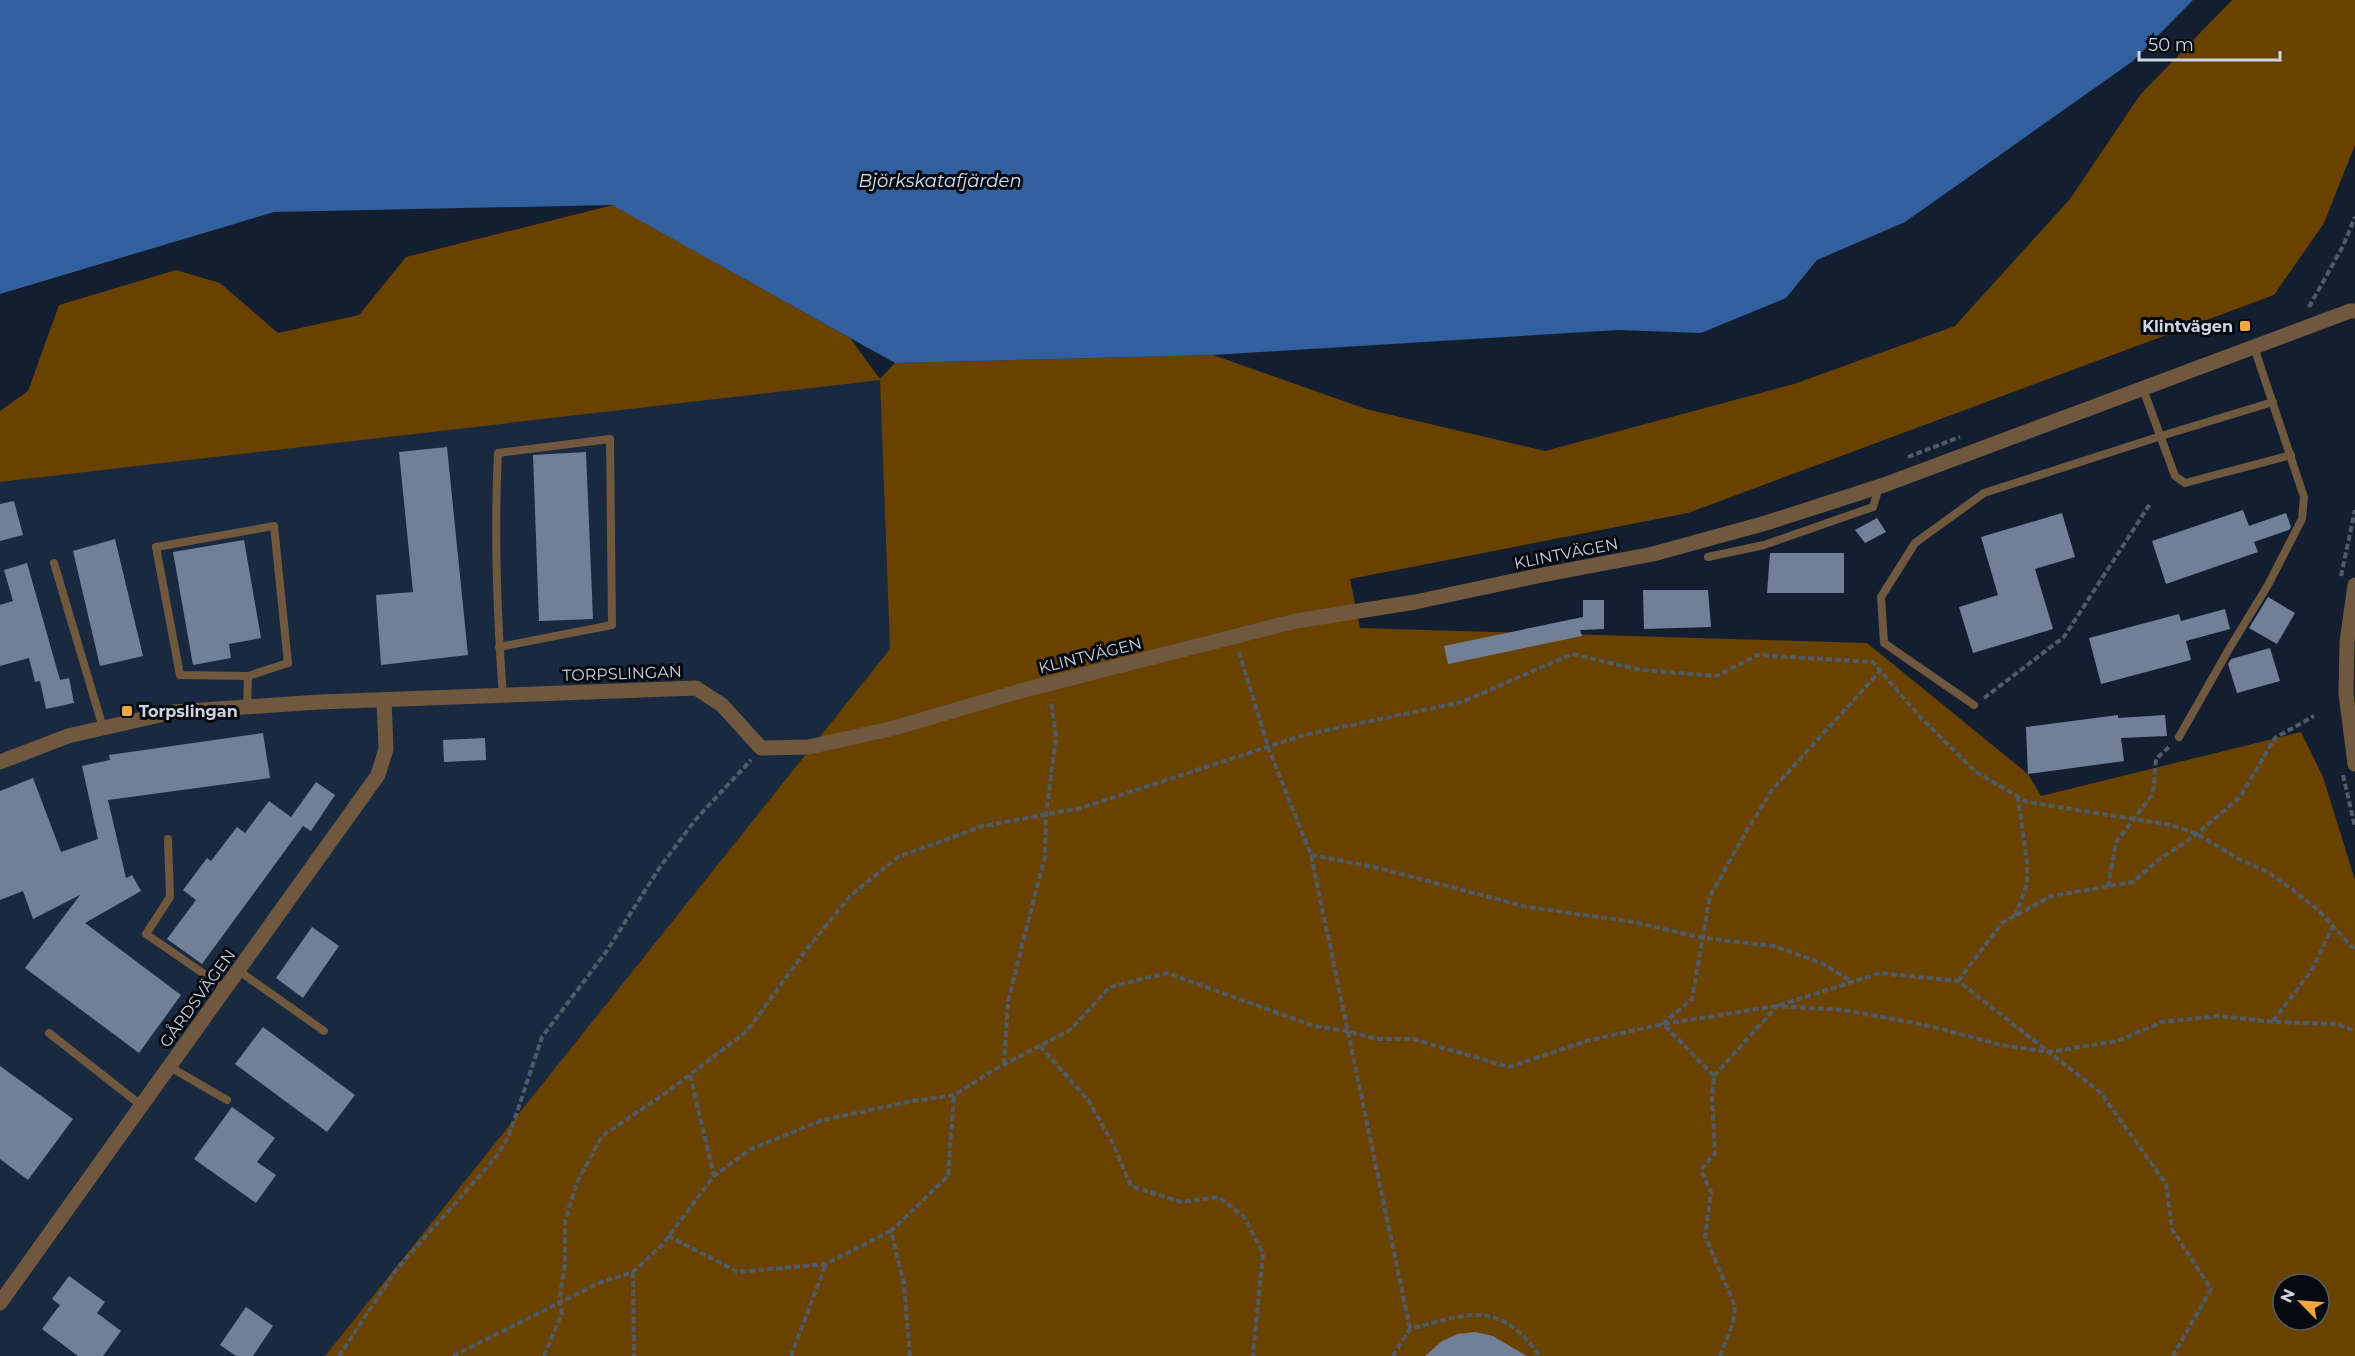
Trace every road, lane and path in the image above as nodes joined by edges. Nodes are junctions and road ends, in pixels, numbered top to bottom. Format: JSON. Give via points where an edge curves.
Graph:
{"nodes":[{"id":1,"x":2355,"y":217,"type":"edge"},
{"id":2,"x":2317,"y":304,"type":"dead end"},
{"id":3,"x":2309,"y":307,"type":"junction"},
{"id":4,"x":2355,"y":311,"type":"edge"},
{"id":5,"x":2301,"y":312,"type":"dead end"},
{"id":6,"x":2254,"y":347,"type":"junction"},
{"id":7,"x":2143,"y":389,"type":"junction"},
{"id":8,"x":2273,"y":402,"type":"junction"},
{"id":9,"x":1962,"y":436,"type":"dead end"},
{"id":10,"x":2161,"y":436,"type":"junction"},
{"id":11,"x":2291,"y":455,"type":"junction"},
{"id":12,"x":1898,"y":461,"type":"dead end"},
{"id":13,"x":1879,"y":486,"type":"junction"},
{"id":14,"x":2150,"y":504,"type":"dead end"},
{"id":15,"x":1708,"y":557,"type":"dead end"},
{"id":16,"x":54,"y":562,"type":"dead end"},
{"id":17,"x":2355,"y":585,"type":"edge"},
{"id":18,"x":1234,"y":637,"type":"junction"},
{"id":19,"x":499,"y":647,"type":"junction"},
{"id":20,"x":1880,"y":671,"type":"junction"},
{"id":21,"x":248,"y":676,"type":"junction"},
{"id":22,"x":1048,"y":684,"type":"junction"},
{"id":23,"x":503,"y":696,"type":"junction"},
{"id":24,"x":384,"y":700,"type":"junction"},
{"id":25,"x":1974,"y":705,"type":"joint"},
{"id":26,"x":246,"y":707,"type":"junction"},
{"id":27,"x":2314,"y":716,"type":"dead end"},
{"id":28,"x":103,"y":728,"type":"junction"},
{"id":29,"x":2179,"y":737,"type":"joint"},
{"id":30,"x":1268,"y":747,"type":"junction"},
{"id":31,"x":762,"y":748,"type":"junction"},
{"id":32,"x":0,"y":762,"type":"edge"},
{"id":33,"x":2355,"y":764,"type":"edge"},
{"id":34,"x":2018,"y":797,"type":"junction"},
{"id":35,"x":1046,"y":814,"type":"junction"},
{"id":36,"x":2133,"y":819,"type":"junction"},
{"id":37,"x":2197,"y":834,"type":"junction"},
{"id":38,"x":168,"y":839,"type":"dead end"},
{"id":39,"x":1311,"y":855,"type":"junction"},
{"id":40,"x":2108,"y":888,"type":"junction"},
{"id":41,"x":2015,"y":916,"type":"junction"},
{"id":42,"x":2333,"y":926,"type":"junction"},
{"id":43,"x":1703,"y":938,"type":"junction"},
{"id":44,"x":2355,"y":950,"type":"edge"},
{"id":45,"x":239,"y":971,"type":"junction"},
{"id":46,"x":1958,"y":981,"type":"junction"},
{"id":47,"x":1852,"y":982,"type":"junction"},
{"id":48,"x":226,"y":989,"type":"junction"},
{"id":49,"x":1777,"y":1006,"type":"junction"},
{"id":50,"x":2273,"y":1022,"type":"junction"},
{"id":51,"x":1663,"y":1024,"type":"junction"},
{"id":52,"x":324,"y":1030,"type":"dead end"},
{"id":53,"x":1346,"y":1030,"type":"junction"},
{"id":54,"x":2355,"y":1031,"type":"edge"},
{"id":55,"x":49,"y":1033,"type":"dead end"},
{"id":56,"x":1040,"y":1046,"type":"junction"},
{"id":57,"x":2049,"y":1052,"type":"junction"},
{"id":58,"x":1004,"y":1065,"type":"junction"},
{"id":59,"x":170,"y":1067,"type":"junction"},
{"id":60,"x":690,"y":1075,"type":"junction"},
{"id":61,"x":1714,"y":1076,"type":"junction"},
{"id":62,"x":954,"y":1095,"type":"junction"},
{"id":63,"x":227,"y":1100,"type":"dead end"},
{"id":64,"x":142,"y":1107,"type":"junction"},
{"id":65,"x":714,"y":1176,"type":"junction"},
{"id":66,"x":891,"y":1231,"type":"junction"},
{"id":67,"x":668,"y":1236,"type":"junction"},
{"id":68,"x":826,"y":1264,"type":"junction"},
{"id":69,"x":633,"y":1272,"type":"junction"},
{"id":70,"x":558,"y":1302,"type":"junction"},
{"id":71,"x":0,"y":1303,"type":"edge"},
{"id":72,"x":1410,"y":1329,"type":"junction"},
{"id":73,"x":339,"y":1356,"type":"edge"},
{"id":74,"x":453,"y":1356,"type":"edge"},
{"id":75,"x":544,"y":1356,"type":"edge"},
{"id":76,"x":634,"y":1356,"type":"edge"},
{"id":77,"x":790,"y":1356,"type":"edge"},
{"id":78,"x":910,"y":1356,"type":"edge"},
{"id":79,"x":1255,"y":1356,"type":"edge"},
{"id":80,"x":1393,"y":1356,"type":"edge"},
{"id":81,"x":1540,"y":1356,"type":"edge"},
{"id":82,"x":1720,"y":1356,"type":"edge"},
{"id":83,"x":2173,"y":1356,"type":"edge"}],
"edges":[{"from":1,"to":3,"type":"path"},
{"from":2,"to":3,"type":"path"},
{"from":3,"to":5,"type":"path"},
{"from":4,"to":6,"type":"street","name":"KLINTVÄGEN"},
{"from":6,"to":7,"type":"street","name":"KLINTVÄGEN"},
{"from":6,"to":8,"type":"lane"},
{"from":7,"to":10,"type":"lane"},
{"from":7,"to":13,"type":"street","name":"KLINTVÄGEN"},
{"from":8,"to":10,"type":"lane"},
{"from":8,"to":11,"type":"lane"},
{"from":9,"to":12,"type":"path"},
{"from":10,"to":11,"type":"lane","via":[[2175,476],[2185,483]]},
{"from":10,"to":25,"type":"lane","via":[[1984,493],[1915,543],[1881,597],[1884,643]]},
{"from":11,"to":29,"type":"lane","via":[[2304,497],[2302,519]]},
{"from":13,"to":15,"type":"lane","via":[[1873,507],[1764,544]]},
{"from":13,"to":18,"type":"street","name":"KLINTVÄGEN","via":[[1653,554],[1415,602],[1296,621]]},
{"from":14,"to":25,"type":"path","via":[[2064,637]]},
{"from":16,"to":28,"type":"lane"},
{"from":17,"to":33,"type":"street","via":[[2347,642],[2346,694]]},
{"from":18,"to":22,"type":"street","name":"KLINTVÄGEN"},
{"from":18,"to":30,"type":"path"},
{"from":19,"to":19,"type":"lane","via":[[498,453],[610,439],[612,625]]},
{"from":19,"to":23,"type":"lane"},
{"from":20,"to":30,"type":"path","via":[[1873,662],[1757,656],[1717,676],[1641,670],[1572,654],[1462,702],[1304,735]]},
{"from":20,"to":34,"type":"path","via":[[1976,772]]},
{"from":20,"to":43,"type":"path","via":[[1772,790],[1710,896]]},
{"from":21,"to":21,"type":"lane","via":[[180,675],[156,547],[274,526],[288,663]]},
{"from":21,"to":26,"type":"lane"},
{"from":22,"to":31,"type":"street","name":"KLINTVÄGEN","via":[[894,728],[809,747]]},
{"from":22,"to":35,"type":"path","via":[[1056,738]]},
{"from":23,"to":24,"type":"street","name":"TORPSLINGAN"},
{"from":23,"to":31,"type":"street","name":"TORPSLINGAN","via":[[696,688],[722,705]]},
{"from":24,"to":26,"type":"street","name":"TORPSLINGAN"},
{"from":24,"to":45,"type":"street","name":"GÅRDSVÄGEN","via":[[386,749],[378,775]]},
{"from":26,"to":28,"type":"street","name":"TORPSLINGAN","via":[[173,712]]},
{"from":27,"to":37,"type":"path","via":[[2275,738],[2240,797]]},
{"from":28,"to":32,"type":"street","name":"TORPSLINGAN","via":[[68,736]]},
{"from":29,"to":36,"type":"path","via":[[2156,759],[2153,794]]},
{"from":30,"to":35,"type":"path","via":[[1081,808]]},
{"from":30,"to":39,"type":"path"},
{"from":31,"to":73,"type":"path","via":[[696,819],[660,867],[606,952],[542,1037],[507,1139],[496,1157],[396,1270]]},
{"from":34,"to":36,"type":"path","via":[[2027,802]]},
{"from":34,"to":41,"type":"path","via":[[2027,885]]},
{"from":35,"to":58,"type":"path","via":[[1045,856],[1008,1001]]},
{"from":35,"to":60,"type":"path","via":[[983,826],[898,857],[850,896],[747,1031]]},
{"from":36,"to":37,"type":"path"},
{"from":36,"to":40,"type":"path","via":[[2116,842]]},
{"from":37,"to":40,"type":"path","via":[[2133,882]]},
{"from":37,"to":42,"type":"path","via":[[2268,872]]},
{"from":38,"to":48,"type":"lane","via":[[170,897],[146,934]]},
{"from":39,"to":43,"type":"path","via":[[1379,868],[1527,908],[1634,922]]},
{"from":39,"to":53,"type":"path"},
{"from":40,"to":41,"type":"path","via":[[2051,896]]},
{"from":41,"to":46,"type":"path","via":[[2002,923]]},
{"from":42,"to":44,"type":"path"},
{"from":42,"to":50,"type":"path","via":[[2312,970]]},
{"from":43,"to":47,"type":"path","via":[[1774,946],[1821,963]]},
{"from":43,"to":51,"type":"path","via":[[1692,999]]},
{"from":45,"to":48,"type":"street","name":"GÅRDSVÄGEN"},
{"from":45,"to":52,"type":"lane"},
{"from":46,"to":47,"type":"path","via":[[1880,973]]},
{"from":46,"to":57,"type":"path"},
{"from":47,"to":49,"type":"path"},
{"from":48,"to":59,"type":"street","name":"GÅRDSVÄGEN"},
{"from":49,"to":51,"type":"path"},
{"from":49,"to":57,"type":"path","via":[[1844,1010]]},
{"from":49,"to":61,"type":"path"},
{"from":50,"to":54,"type":"path","via":[[2337,1024]]},
{"from":50,"to":57,"type":"path","via":[[2219,1016],[2162,1022],[2116,1041]]},
{"from":51,"to":53,"type":"path","via":[[1586,1041],[1509,1067],[1413,1039],[1378,1039]]},
{"from":51,"to":61,"type":"path"},
{"from":53,"to":56,"type":"path","via":[[1314,1026],[1167,973],[1110,987],[1070,1030]]},
{"from":53,"to":72,"type":"path"},
{"from":55,"to":64,"type":"lane"},
{"from":56,"to":58,"type":"path"},
{"from":56,"to":79,"type":"path","via":[[1088,1100],[1131,1186],[1181,1202],[1219,1197],[1244,1217],[1263,1253]]},
{"from":57,"to":83,"type":"path","via":[[2101,1093],[2166,1184],[2172,1229],[2211,1289]]},
{"from":58,"to":62,"type":"path"},
{"from":59,"to":63,"type":"lane"},
{"from":59,"to":64,"type":"street","name":"GÅRDSVÄGEN"},
{"from":60,"to":65,"type":"path"},
{"from":60,"to":70,"type":"path","via":[[602,1136],[577,1182],[565,1221],[565,1264]]},
{"from":61,"to":82,"type":"path","via":[[1714,1153],[1701,1170],[1711,1192],[1705,1236],[1735,1306]]},
{"from":62,"to":65,"type":"path","via":[[823,1120],[751,1149]]},
{"from":62,"to":66,"type":"path","via":[[948,1176]]},
{"from":64,"to":71,"type":"street","name":"GÅRDSVÄGEN"},
{"from":65,"to":67,"type":"path"},
{"from":66,"to":68,"type":"path"},
{"from":66,"to":78,"type":"path","via":[[904,1284]]},
{"from":67,"to":68,"type":"path","via":[[738,1272]]},
{"from":67,"to":69,"type":"path"},
{"from":68,"to":77,"type":"path"},
{"from":69,"to":70,"type":"path"},
{"from":69,"to":76,"type":"path"},
{"from":70,"to":74,"type":"path"},
{"from":70,"to":75,"type":"path","via":[[561,1313]]},
{"from":72,"to":80,"type":"path"},
{"from":72,"to":81,"type":"path","via":[[1479,1314],[1504,1321],[1525,1336]]}]}
